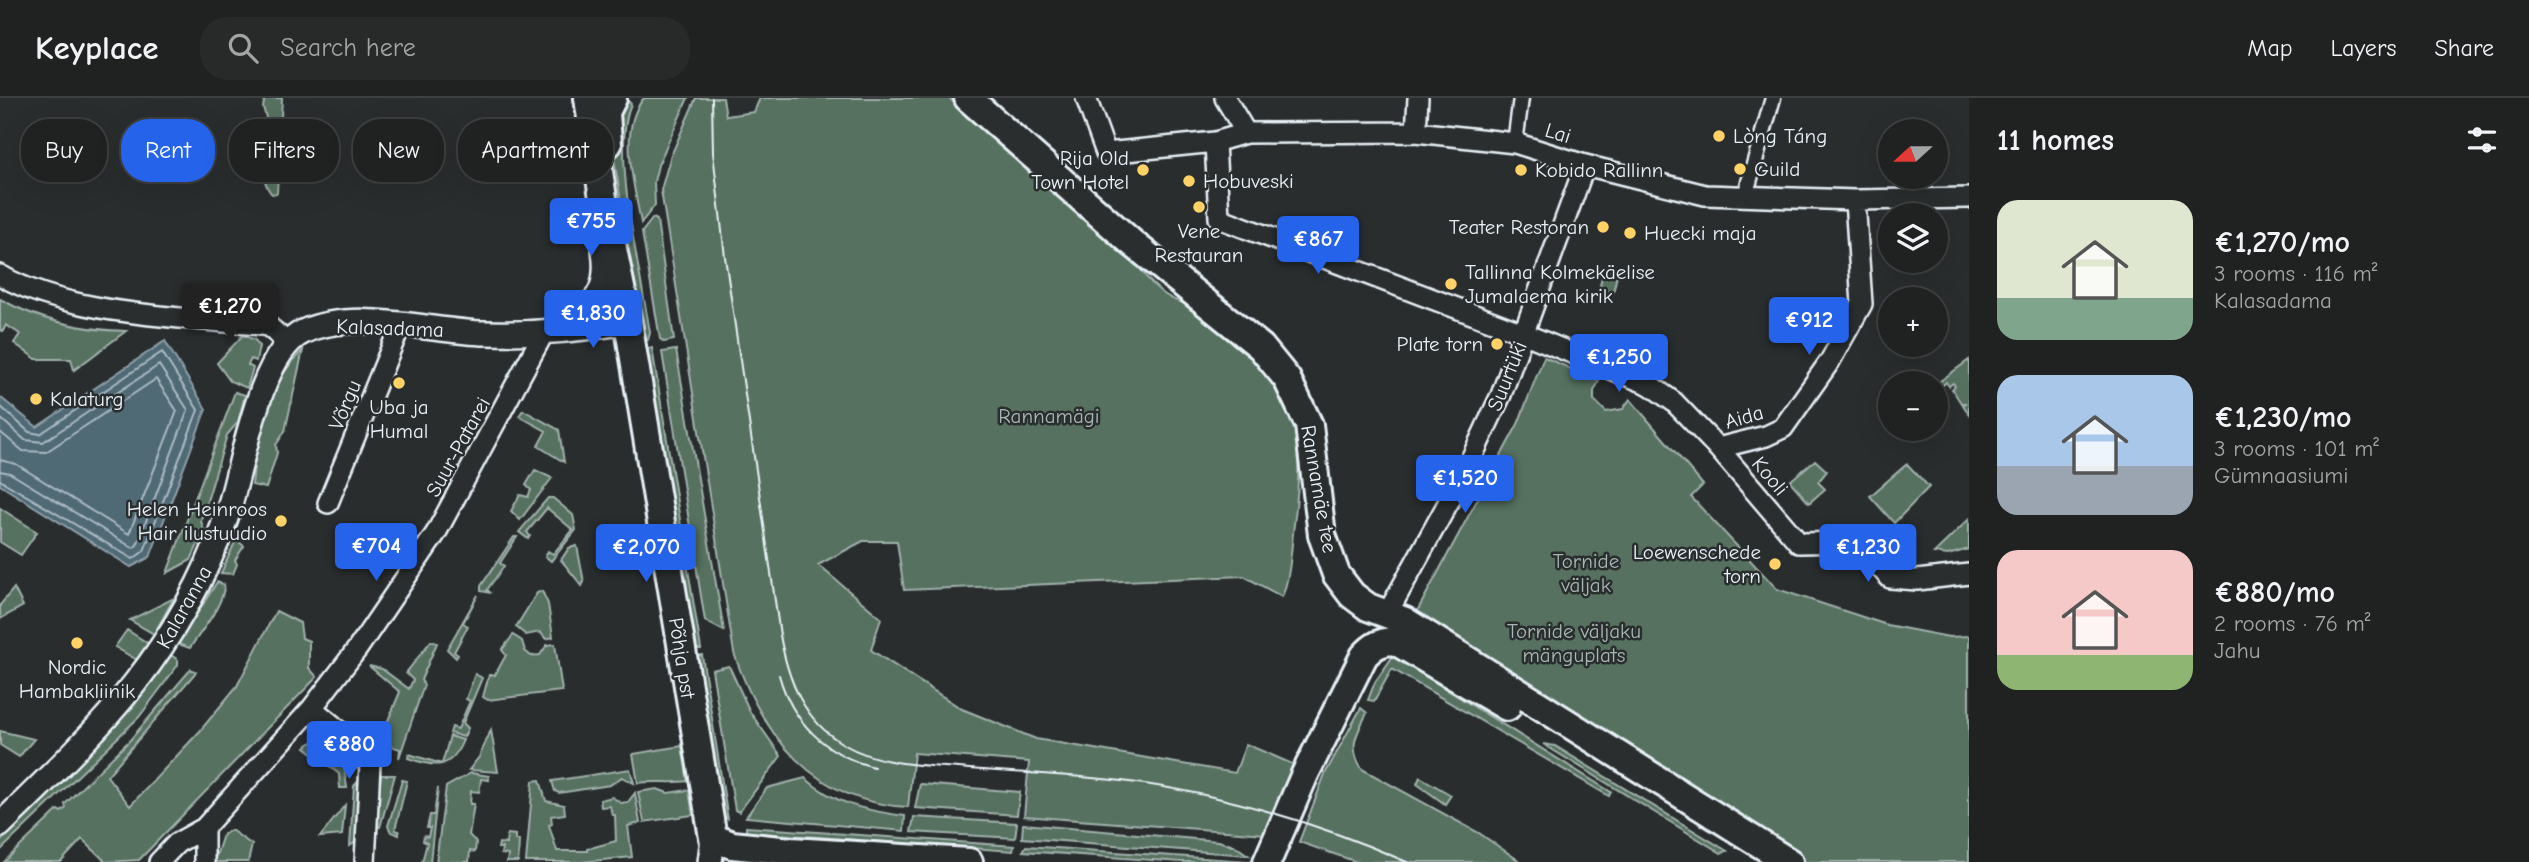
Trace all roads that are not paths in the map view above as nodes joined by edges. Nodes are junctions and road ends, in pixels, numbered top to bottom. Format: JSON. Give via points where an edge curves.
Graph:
{"nodes":[{"id":1,"x":588,"y":98,"type":"edge"},
{"id":2,"x":613,"y":98,"type":"edge"},
{"id":3,"x":968,"y":98,"type":"edge"},
{"id":4,"x":1086,"y":98,"type":"edge"},
{"id":5,"x":1226,"y":98,"type":"edge"},
{"id":6,"x":1418,"y":98,"type":"edge"},
{"id":7,"x":1521,"y":98,"type":"edge"},
{"id":8,"x":1773,"y":98,"type":"edge"},
{"id":9,"x":1416,"y":132,"type":"junction"},
{"id":10,"x":1246,"y":133,"type":"junction"},
{"id":11,"x":1215,"y":142,"type":"junction"},
{"id":12,"x":1515,"y":143,"type":"junction"},
{"id":13,"x":1585,"y":165,"type":"junction"},
{"id":14,"x":1745,"y":196,"type":"junction"},
{"id":15,"x":1969,"y":198,"type":"edge"},
{"id":16,"x":1855,"y":200,"type":"junction"},
{"id":17,"x":604,"y":205,"type":"junction"},
{"id":18,"x":0,"y":275,"type":"edge"},
{"id":19,"x":628,"y":322,"type":"junction"},
{"id":20,"x":401,"y":324,"type":"junction"},
{"id":21,"x":548,"y":333,"type":"junction"},
{"id":22,"x":1525,"y":334,"type":"junction"},
{"id":23,"x":287,"y":342,"type":"junction"},
{"id":24,"x":1718,"y":448,"type":"junction"},
{"id":25,"x":328,"y":503,"type":"dead end"},
{"id":26,"x":1969,"y":574,"type":"edge"},
{"id":27,"x":1387,"y":614,"type":"junction"},
{"id":28,"x":312,"y":708,"type":"junction"},
{"id":29,"x":0,"y":825,"type":"edge"},
{"id":30,"x":204,"y":828,"type":"junction"},
{"id":31,"x":711,"y":850,"type":"edge"},
{"id":32,"x":159,"y":862,"type":"edge"},
{"id":33,"x":204,"y":862,"type":"edge"},
{"id":34,"x":365,"y":862,"type":"edge"},
{"id":35,"x":970,"y":862,"type":"edge"},
{"id":36,"x":1267,"y":862,"type":"edge"},
{"id":37,"x":1773,"y":862,"type":"edge"},
{"id":38,"x":1789,"y":862,"type":"edge"}],
"edges":[{"from":1,"to":17,"type":"main road","name":"Põhja pst"},
{"from":2,"to":19,"type":"main road","via":[[605,127],[636,311]]},
{"from":3,"to":27,"type":"main road","name":"Rannamäe tee","via":[[1131,243],[1261,347],[1287,379],[1309,425],[1322,535],[1336,574],[1368,607]]},
{"from":4,"to":11,"type":"street","name":"Lai","via":[[1107,153]]},
{"from":5,"to":10,"type":"street"},
{"from":6,"to":9,"type":"street"},
{"from":7,"to":12,"type":"street"},
{"from":8,"to":14,"type":"street"},
{"from":9,"to":10,"type":"street","name":"Lai"},
{"from":9,"to":12,"type":"street","name":"Lai"},
{"from":10,"to":11,"type":"street","name":"Lai"},
{"from":11,"to":22,"type":"street","via":[[1219,218]]},
{"from":12,"to":13,"type":"street","name":"Lai"},
{"from":13,"to":14,"type":"street","name":"Lai","via":[[1681,191]]},
{"from":13,"to":22,"type":"street","name":"Suurtüki"},
{"from":14,"to":16,"type":"street","name":"Lai"},
{"from":15,"to":16,"type":"street","name":"Lai"},
{"from":16,"to":24,"type":"street","name":"Aida","via":[[1862,304],[1830,361],[1783,428]]},
{"from":17,"to":19,"type":"main road","name":"Põhja pst"},
{"from":17,"to":21,"type":"street","via":[[604,290],[594,304]]},
{"from":18,"to":23,"type":"street","via":[[24,289],[67,302],[268,326]]},
{"from":19,"to":21,"type":"street","name":"Kalasadama"},
{"from":19,"to":31,"type":"main road","name":"Põhja pst"},
{"from":20,"to":21,"type":"street","name":"Kalasadama","via":[[483,333]]},
{"from":20,"to":23,"type":"street","name":"Kalasadama","via":[[341,322],[303,332]]},
{"from":20,"to":25,"type":"street","name":"Võrgu"},
{"from":21,"to":28,"type":"street","name":"Suur-Patarei","via":[[436,533]]},
{"from":22,"to":24,"type":"street","via":[[1650,385],[1674,402]]},
{"from":22,"to":27,"type":"street","name":"Suurtüki","via":[[1464,474]]},
{"from":23,"to":29,"type":"street","name":"Kalaranna","via":[[267,375],[213,553],[170,637],[131,692]]},
{"from":24,"to":26,"type":"street","name":"Kooli","via":[[1799,543],[1856,542],[1890,578]]},
{"from":27,"to":38,"type":"main road","name":"Rannamäe tee"},
{"from":28,"to":30,"type":"street","name":"Suur-Patarei"},
{"from":28,"to":34,"type":"street","via":[[365,752],[370,764]]},
{"from":30,"to":32,"type":"street","name":"Suur-Patarei","via":[[177,843]]},
{"from":30,"to":33,"type":"street"},
{"from":31,"to":35,"type":"main road","name":"Põhja pst","via":[[732,845]]},
{"from":36,"to":37,"type":"main road","via":[[1364,656],[1380,643],[1395,641]]}]}
